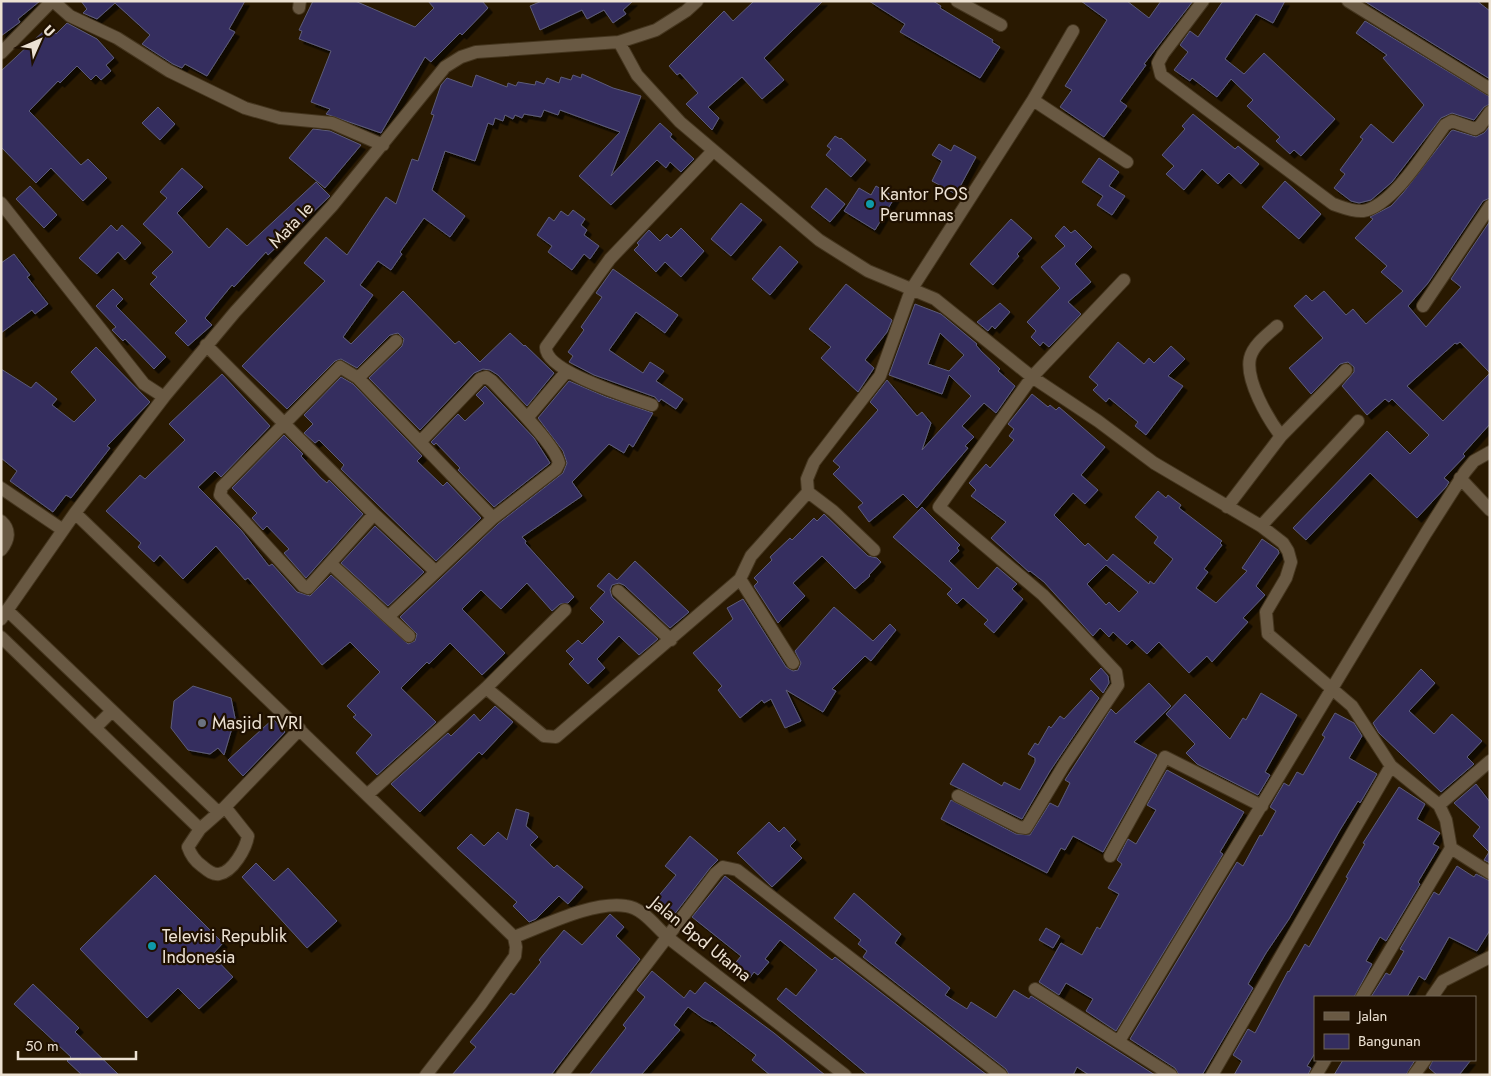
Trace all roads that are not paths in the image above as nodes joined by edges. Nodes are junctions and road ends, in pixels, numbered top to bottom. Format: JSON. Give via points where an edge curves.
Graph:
{"nodes":[{"id":1,"x":52,"y":1,"type":"edge"},
{"id":2,"x":697,"y":1,"type":"edge"},
{"id":3,"x":957,"y":1,"type":"edge"},
{"id":4,"x":1203,"y":1,"type":"edge"},
{"id":5,"x":1348,"y":1,"type":"edge"},
{"id":6,"x":1001,"y":25,"type":"dead end"},
{"id":7,"x":1073,"y":30,"type":"dead end"},
{"id":8,"x":619,"y":42,"type":"junction"},
{"id":9,"x":1,"y":53,"type":"edge"},
{"id":10,"x":1490,"y":90,"type":"edge"},
{"id":11,"x":1033,"y":100,"type":"junction"},
{"id":12,"x":1490,"y":112,"type":"edge"},
{"id":13,"x":383,"y":145,"type":"junction"},
{"id":14,"x":712,"y":152,"type":"junction"},
{"id":15,"x":1127,"y":162,"type":"dead end"},
{"id":16,"x":1,"y":203,"type":"edge"},
{"id":17,"x":1490,"y":206,"type":"edge"},
{"id":18,"x":1124,"y":280,"type":"dead end"},
{"id":19,"x":911,"y":290,"type":"junction"},
{"id":20,"x":1423,"y":306,"type":"dead end"},
{"id":21,"x":1277,"y":326,"type":"dead end"},
{"id":22,"x":396,"y":340,"type":"dead end"},
{"id":23,"x":206,"y":345,"type":"junction"},
{"id":24,"x":1346,"y":370,"type":"dead end"},
{"id":25,"x":566,"y":372,"type":"junction"},
{"id":26,"x":1032,"y":377,"type":"junction"},
{"id":27,"x":358,"y":378,"type":"junction"},
{"id":28,"x":164,"y":397,"type":"junction"},
{"id":29,"x":652,"y":405,"type":"dead end"},
{"id":30,"x":526,"y":418,"type":"junction"},
{"id":31,"x":1358,"y":421,"type":"dead end"},
{"id":32,"x":285,"y":424,"type":"junction"},
{"id":33,"x":1282,"y":436,"type":"junction"},
{"id":34,"x":420,"y":442,"type":"junction"},
{"id":35,"x":1490,"y":452,"type":"edge"},
{"id":36,"x":1460,"y":478,"type":"junction"},
{"id":37,"x":1,"y":488,"type":"edge"},
{"id":38,"x":808,"y":492,"type":"junction"},
{"id":39,"x":1227,"y":507,"type":"junction"},
{"id":40,"x":1490,"y":510,"type":"edge"},
{"id":41,"x":75,"y":513,"type":"junction"},
{"id":42,"x":374,"y":514,"type":"junction"},
{"id":43,"x":493,"y":518,"type":"junction"},
{"id":44,"x":1,"y":521,"type":"edge"},
{"id":45,"x":1261,"y":526,"type":"junction"},
{"id":46,"x":63,"y":530,"type":"junction"},
{"id":47,"x":1,"y":550,"type":"edge"},
{"id":48,"x":874,"y":550,"type":"dead end"},
{"id":49,"x":331,"y":564,"type":"junction"},
{"id":50,"x":434,"y":571,"type":"junction"},
{"id":51,"x":740,"y":580,"type":"junction"},
{"id":52,"x":618,"y":591,"type":"dead end"},
{"id":53,"x":565,"y":610,"type":"dead end"},
{"id":54,"x":4,"y":614,"type":"edge"},
{"id":55,"x":388,"y":617,"type":"junction"},
{"id":56,"x":409,"y":636,"type":"dead end"},
{"id":57,"x":1,"y":637,"type":"edge"},
{"id":58,"x":671,"y":640,"type":"junction"},
{"id":59,"x":793,"y":663,"type":"dead end"},
{"id":60,"x":486,"y":688,"type":"junction"},
{"id":61,"x":1332,"y":689,"type":"junction"},
{"id":62,"x":112,"y":711,"type":"junction"},
{"id":63,"x":95,"y":728,"type":"junction"},
{"id":64,"x":300,"y":729,"type":"junction"},
{"id":65,"x":1490,"y":761,"type":"edge"},
{"id":66,"x":1392,"y":766,"type":"junction"},
{"id":67,"x":367,"y":795,"type":"junction"},
{"id":68,"x":958,"y":796,"type":"dead end"},
{"id":69,"x":1439,"y":805,"type":"junction"},
{"id":70,"x":1262,"y":806,"type":"junction"},
{"id":71,"x":221,"y":810,"type":"junction"},
{"id":72,"x":200,"y":829,"type":"junction"},
{"id":73,"x":1451,"y":848,"type":"junction"},
{"id":74,"x":1110,"y":856,"type":"dead end"},
{"id":75,"x":1490,"y":873,"type":"edge"},
{"id":76,"x":514,"y":937,"type":"junction"},
{"id":77,"x":668,"y":937,"type":"junction"},
{"id":78,"x":1490,"y":957,"type":"edge"},
{"id":79,"x":1035,"y":989,"type":"dead end"},
{"id":80,"x":1363,"y":996,"type":"edge"},
{"id":81,"x":1433,"y":996,"type":"edge"},
{"id":82,"x":1119,"y":1041,"type":"junction"},
{"id":83,"x":1324,"y":1061,"type":"edge"},
{"id":84,"x":1424,"y":1061,"type":"edge"},
{"id":85,"x":426,"y":1075,"type":"edge"},
{"id":86,"x":562,"y":1075,"type":"edge"},
{"id":87,"x":845,"y":1075,"type":"edge"},
{"id":88,"x":1001,"y":1075,"type":"edge"},
{"id":89,"x":1171,"y":1075,"type":"edge"},
{"id":90,"x":1212,"y":1075,"type":"edge"},
{"id":91,"x":1316,"y":1075,"type":"edge"},
{"id":92,"x":1414,"y":1075,"type":"edge"}],
"edges":[{"from":1,"to":9,"type":"street"},
{"from":1,"to":13,"type":"street","via":[[70,16],[117,38],[169,71],[245,108],[280,118],[332,123]]},
{"from":2,"to":8,"type":"street","name":"Mata Ie","via":[[656,30]]},
{"from":3,"to":6,"type":"street"},
{"from":4,"to":12,"type":"street","via":[[1163,54],[1158,63],[1161,75],[1333,204],[1362,211],[1378,206],[1399,185],[1445,125],[1452,121],[1475,129]]},
{"from":5,"to":10,"type":"street"},
{"from":7,"to":11,"type":"street"},
{"from":8,"to":13,"type":"street","name":"Mata Ie","via":[[476,52],[461,56],[445,67]]},
{"from":8,"to":14,"type":"street","via":[[637,75]]},
{"from":11,"to":15,"type":"street"},
{"from":11,"to":19,"type":"street"},
{"from":13,"to":23,"type":"street","name":"Mata Ie"},
{"from":14,"to":19,"type":"street","via":[[819,240],[868,271]]},
{"from":14,"to":25,"type":"street","via":[[610,260],[548,343],[547,354]]},
{"from":16,"to":28,"type":"street","via":[[144,384]]},
{"from":17,"to":20,"type":"street"},
{"from":18,"to":26,"type":"street"},
{"from":19,"to":26,"type":"street","via":[[953,312]]},
{"from":19,"to":38,"type":"street","via":[[880,376],[814,462],[807,479]]},
{"from":21,"to":33,"type":"street","via":[[1264,336],[1250,356],[1249,365],[1259,400]]},
{"from":22,"to":27,"type":"street"},
{"from":23,"to":28,"type":"street","name":"Mata Ie"},
{"from":23,"to":32,"type":"street"},
{"from":24,"to":33,"type":"street"},
{"from":25,"to":29,"type":"street"},
{"from":25,"to":30,"type":"street"},
{"from":26,"to":39,"type":"street","via":[[1154,463]]},
{"from":26,"to":68,"type":"street","via":[[939,507],[1043,596],[1116,672],[1118,685],[1026,828]]},
{"from":27,"to":32,"type":"street","via":[[342,367],[338,368]]},
{"from":27,"to":34,"type":"street"},
{"from":28,"to":41,"type":"street","name":"Mata Ie"},
{"from":30,"to":34,"type":"street","via":[[492,381],[482,378]]},
{"from":30,"to":43,"type":"street","via":[[560,463]]},
{"from":31,"to":45,"type":"street"},
{"from":32,"to":42,"type":"street"},
{"from":32,"to":49,"type":"street","via":[[222,487],[220,495],[303,586],[312,586]]},
{"from":33,"to":39,"type":"street"},
{"from":34,"to":43,"type":"street"},
{"from":35,"to":36,"type":"street","via":[[1474,460]]},
{"from":36,"to":40,"type":"street"},
{"from":36,"to":61,"type":"street"},
{"from":37,"to":46,"type":"street"},
{"from":38,"to":48,"type":"street","via":[[834,511]]},
{"from":38,"to":51,"type":"street","via":[[751,556]]},
{"from":39,"to":45,"type":"street"},
{"from":41,"to":46,"type":"street","name":"Mata Ie"},
{"from":41,"to":64,"type":"street"},
{"from":42,"to":49,"type":"street"},
{"from":42,"to":50,"type":"street"},
{"from":43,"to":50,"type":"street"},
{"from":44,"to":47,"type":"street","via":[[8,530],[8,536]]},
{"from":45,"to":61,"type":"street","via":[[1283,543],[1291,562],[1286,578],[1266,612],[1268,634]]},
{"from":46,"to":54,"type":"street","name":"Mata Ie"},
{"from":49,"to":55,"type":"street"},
{"from":50,"to":55,"type":"street"},
{"from":51,"to":58,"type":"street"},
{"from":51,"to":59,"type":"street"},
{"from":52,"to":58,"type":"street"},
{"from":53,"to":60,"type":"street"},
{"from":54,"to":62,"type":"street"},
{"from":55,"to":56,"type":"street"},
{"from":57,"to":63,"type":"street"},
{"from":58,"to":60,"type":"street","via":[[556,737],[544,736]]},
{"from":60,"to":67,"type":"street"},
{"from":61,"to":66,"type":"street","via":[[1352,706]]},
{"from":61,"to":70,"type":"street"},
{"from":62,"to":63,"type":"street"},
{"from":62,"to":71,"type":"street"},
{"from":63,"to":72,"type":"street"},
{"from":64,"to":67,"type":"street"},
{"from":64,"to":71,"type":"street"},
{"from":65,"to":69,"type":"street"},
{"from":66,"to":69,"type":"street"},
{"from":66,"to":90,"type":"street"},
{"from":67,"to":76,"type":"street"},
{"from":69,"to":73,"type":"street","via":[[1446,820]]},
{"from":70,"to":74,"type":"street","via":[[1165,757]]},
{"from":70,"to":82,"type":"street"},
{"from":71,"to":72,"type":"street"},
{"from":71,"to":72,"type":"street","via":[[248,836],[242,855],[224,872],[211,873],[194,861],[188,847]]},
{"from":73,"to":75,"type":"street"},
{"from":73,"to":80,"type":"street"},
{"from":76,"to":77,"type":"street","name":"Jalan Bpd Utama","via":[[581,912],[618,905],[639,910]]},
{"from":76,"to":85,"type":"street","via":[[514,956]]},
{"from":77,"to":86,"type":"street"},
{"from":77,"to":87,"type":"street","name":"Jalan Bpd Utama"},
{"from":77,"to":88,"type":"street","via":[[719,870],[729,867],[737,870]]},
{"from":78,"to":81,"type":"street","via":[[1443,981]]},
{"from":79,"to":82,"type":"street"},
{"from":82,"to":89,"type":"street"},
{"from":83,"to":91,"type":"street"},
{"from":84,"to":92,"type":"street"}]}
